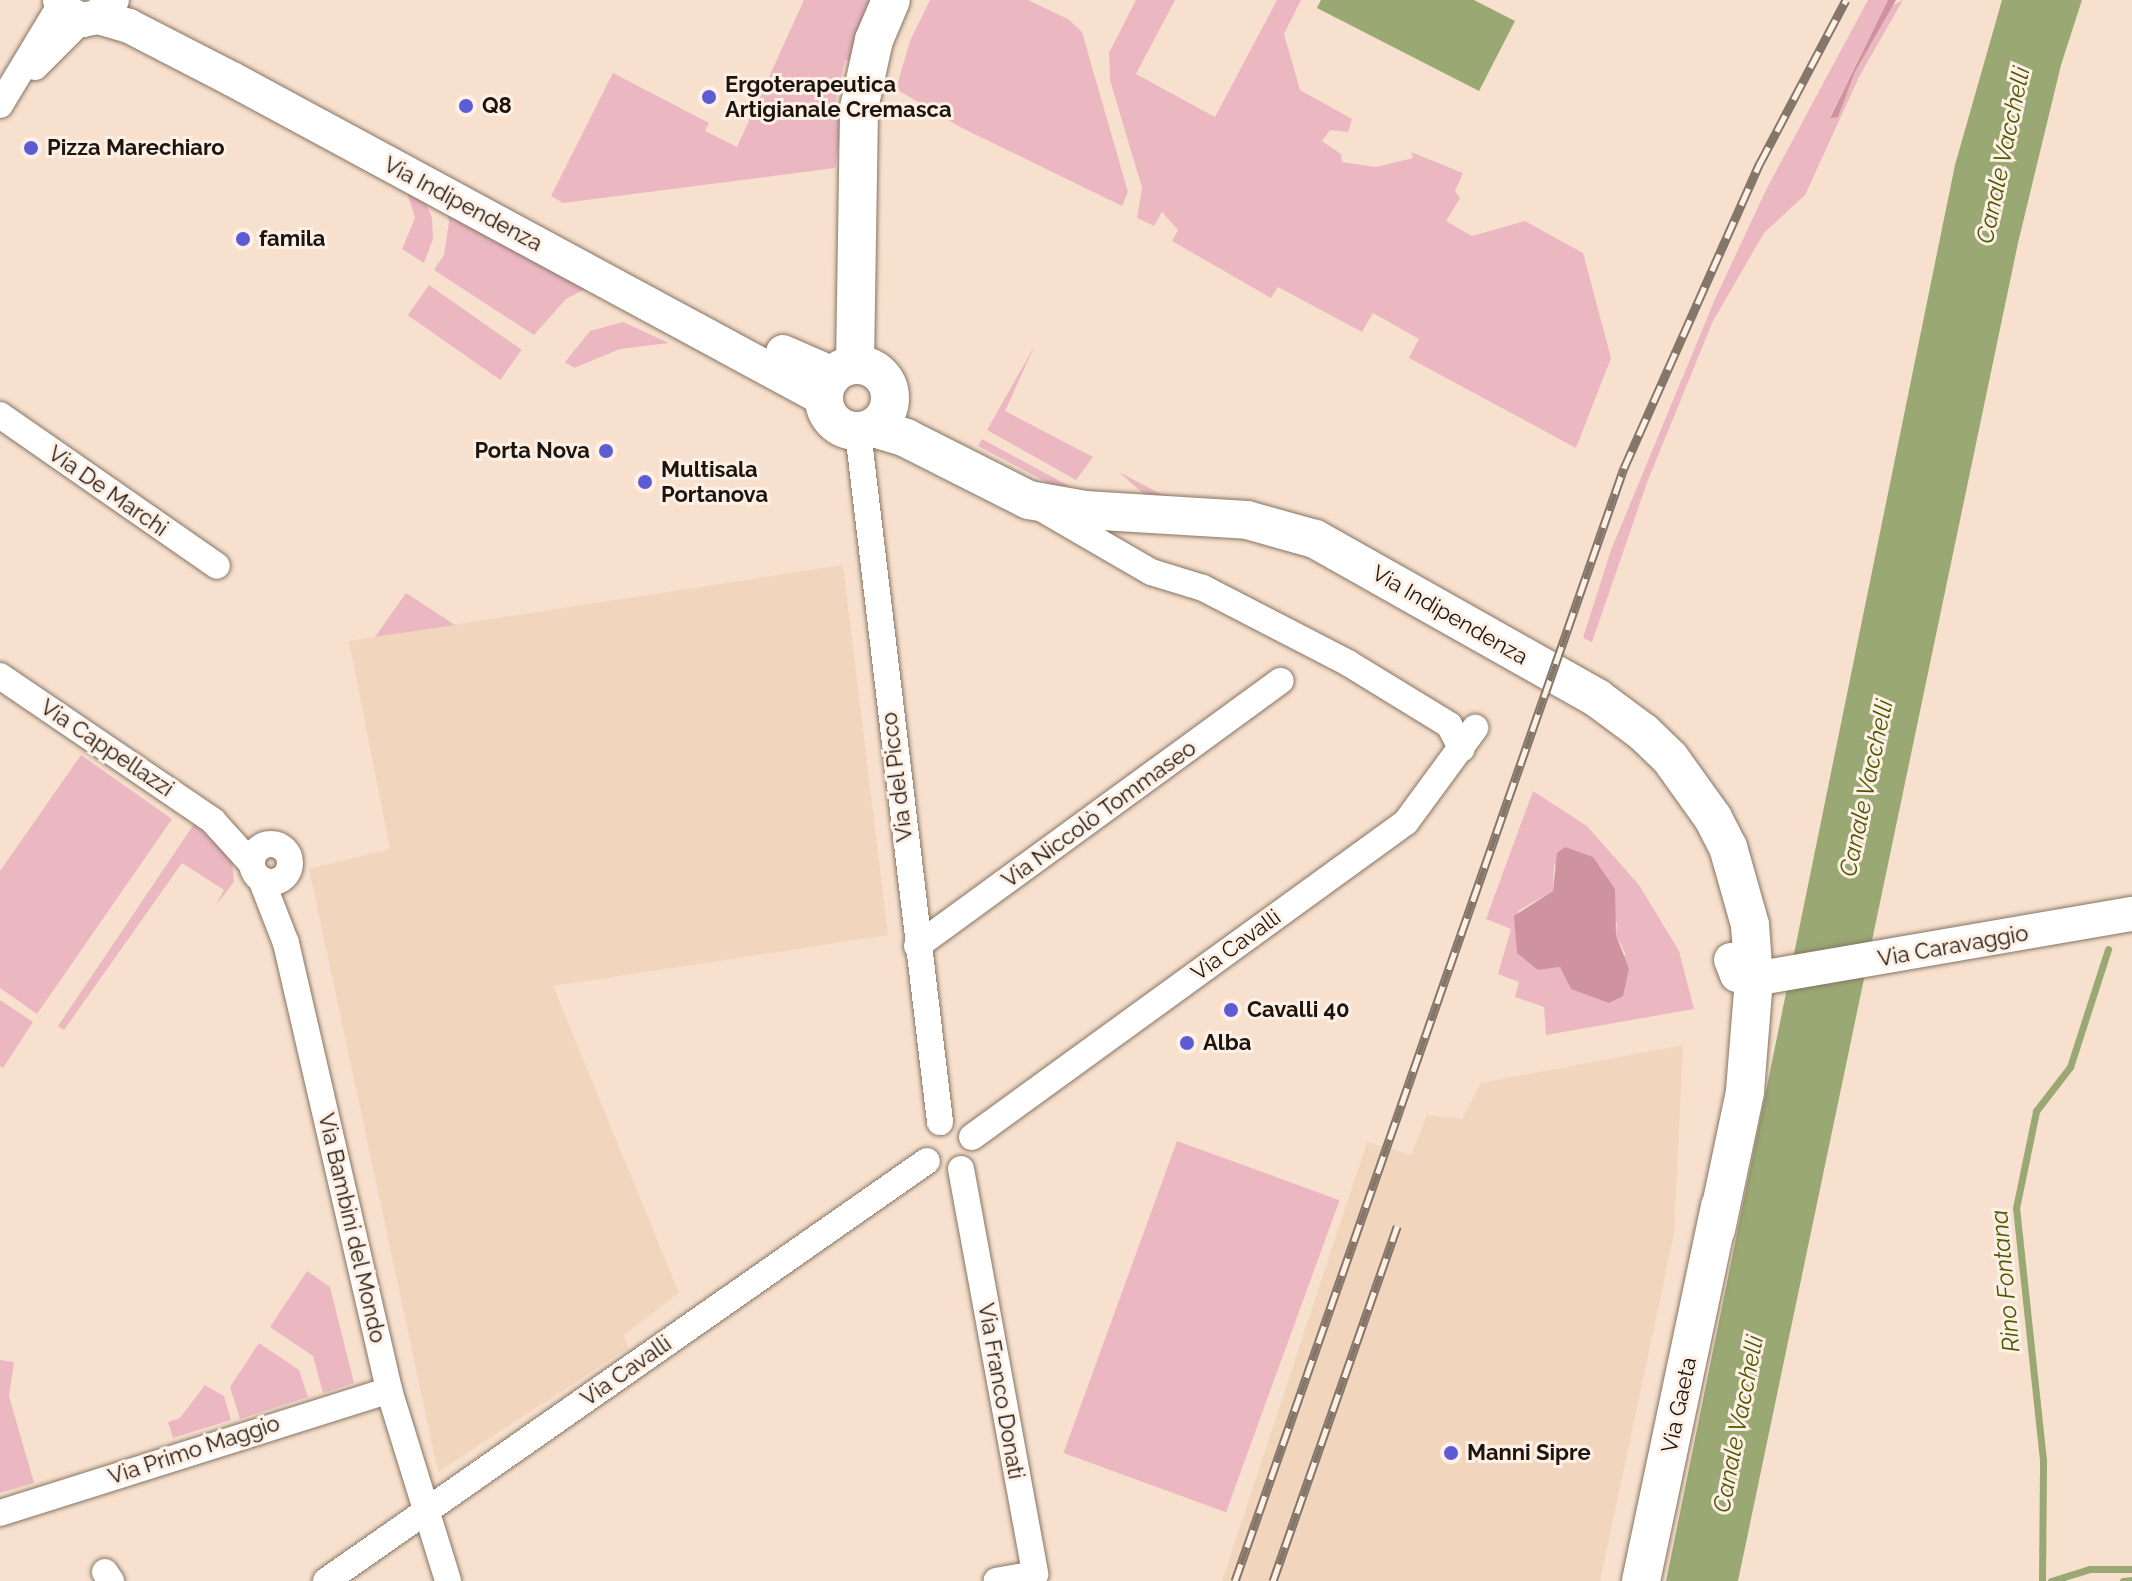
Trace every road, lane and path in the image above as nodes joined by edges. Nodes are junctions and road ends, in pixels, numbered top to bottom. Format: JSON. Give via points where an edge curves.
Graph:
{"nodes":[{"id":1,"x":891,"y":0,"type":"edge"},
{"id":2,"x":90,"y":7,"type":"edge"},
{"id":3,"x":3,"y":100,"type":"edge"},
{"id":4,"x":837,"y":379,"type":"junction"},
{"id":5,"x":0,"y":415,"type":"edge"},
{"id":6,"x":874,"y":418,"type":"junction"},
{"id":7,"x":1029,"y":500,"type":"junction"},
{"id":8,"x":1066,"y":508,"type":"junction"},
{"id":9,"x":217,"y":566,"type":"dead end"},
{"id":10,"x":0,"y":676,"type":"edge"},
{"id":11,"x":1281,"y":681,"type":"dead end"},
{"id":12,"x":1469,"y":738,"type":"joint"},
{"id":13,"x":213,"y":821,"type":"junction"},
{"id":14,"x":273,"y":844,"type":"junction"},
{"id":15,"x":257,"y":871,"type":"junction"},
{"id":16,"x":287,"y":872,"type":"junction"},
{"id":17,"x":2132,"y":914,"type":"edge"},
{"id":18,"x":286,"y":943,"type":"junction"},
{"id":19,"x":917,"y":946,"type":"junction"},
{"id":20,"x":1753,"y":976,"type":"junction"},
{"id":21,"x":940,"y":1122,"type":"junction"},
{"id":22,"x":972,"y":1137,"type":"junction"},
{"id":23,"x":927,"y":1161,"type":"junction"},
{"id":24,"x":961,"y":1169,"type":"junction"},
{"id":25,"x":1716,"y":1230,"type":"junction"},
{"id":26,"x":389,"y":1390,"type":"junction"},
{"id":27,"x":425,"y":1510,"type":"junction"},
{"id":28,"x":0,"y":1513,"type":"edge"},
{"id":29,"x":326,"y":1581,"type":"edge"},
{"id":30,"x":448,"y":1581,"type":"edge"},
{"id":31,"x":997,"y":1581,"type":"edge"},
{"id":32,"x":1641,"y":1581,"type":"edge"}],
"edges":[{"from":1,"to":4,"type":"main road","via":[[874,40],[859,108]]},
{"from":2,"to":3,"type":"street"},
{"from":2,"to":4,"type":"street","name":"Via Indipendenza"},
{"from":4,"to":6,"type":"main road","via":[[838,426]]},
{"from":4,"to":6,"type":"main road","via":[[875,370]]},
{"from":5,"to":9,"type":"street","name":"Via De Marchi"},
{"from":6,"to":7,"type":"main road","name":"Via Indipendenza"},
{"from":6,"to":8,"type":"main road","name":"Via Indipendenza","via":[[914,422]]},
{"from":6,"to":19,"type":"street","name":"Via del Picco"},
{"from":7,"to":8,"type":"main road","name":"Via Indipendenza"},
{"from":7,"to":12,"type":"street","name":"Via Indipendenza","via":[[1073,531],[1151,572],[1220,596],[1348,663]]},
{"from":8,"to":20,"type":"main road","name":"Via Indipendenza","via":[[1247,520],[1344,553],[1597,698],[1643,732],[1694,787],[1728,847],[1739,882]]},
{"from":10,"to":13,"type":"street","name":"Via Cappellazzi"},
{"from":11,"to":19,"type":"street","name":"Via Niccolò Tommaseo"},
{"from":12,"to":22,"type":"street","name":"Via Cavalli","via":[[1406,822]]},
{"from":13,"to":14,"type":"street","name":"Via Cappellazzi"},
{"from":13,"to":15,"type":"street","name":"Via Cappellazzi"},
{"from":14,"to":15,"type":"street","via":[[260,847]]},
{"from":14,"to":16,"type":"street","via":[[288,855]]},
{"from":15,"to":16,"type":"street","via":[[272,881]]},
{"from":15,"to":18,"type":"street","name":"Via Bambini del Mondo"},
{"from":16,"to":18,"type":"street","name":"Via Bambini del Mondo"},
{"from":17,"to":20,"type":"street","name":"Via Caravaggio","via":[[1864,962]]},
{"from":18,"to":26,"type":"street","name":"Via Bambini del Mondo"},
{"from":19,"to":21,"type":"street","name":"Via del Picco"},
{"from":20,"to":25,"type":"main road","name":"Via Gaeta"},
{"from":20,"to":25,"type":"main road","name":"Via Gaeta","via":[[1741,1121]]},
{"from":21,"to":22,"type":"street","via":[[963,1125]]},
{"from":21,"to":23,"type":"street","via":[[924,1138]]},
{"from":22,"to":24,"type":"street","via":[[971,1158]]},
{"from":23,"to":24,"type":"street","via":[[946,1172]]},
{"from":23,"to":27,"type":"street","name":"Via Cavalli"},
{"from":24,"to":31,"type":"street","name":"Via Franco Donati","via":[[1035,1574]]},
{"from":25,"to":32,"type":"main road","name":"Via Gaeta"},
{"from":26,"to":27,"type":"street","name":"Via Bambini del Mondo"},
{"from":26,"to":28,"type":"street","name":"Via Primo Maggio"},
{"from":27,"to":29,"type":"street","name":"Via Cavalli"},
{"from":27,"to":30,"type":"street"}]}
